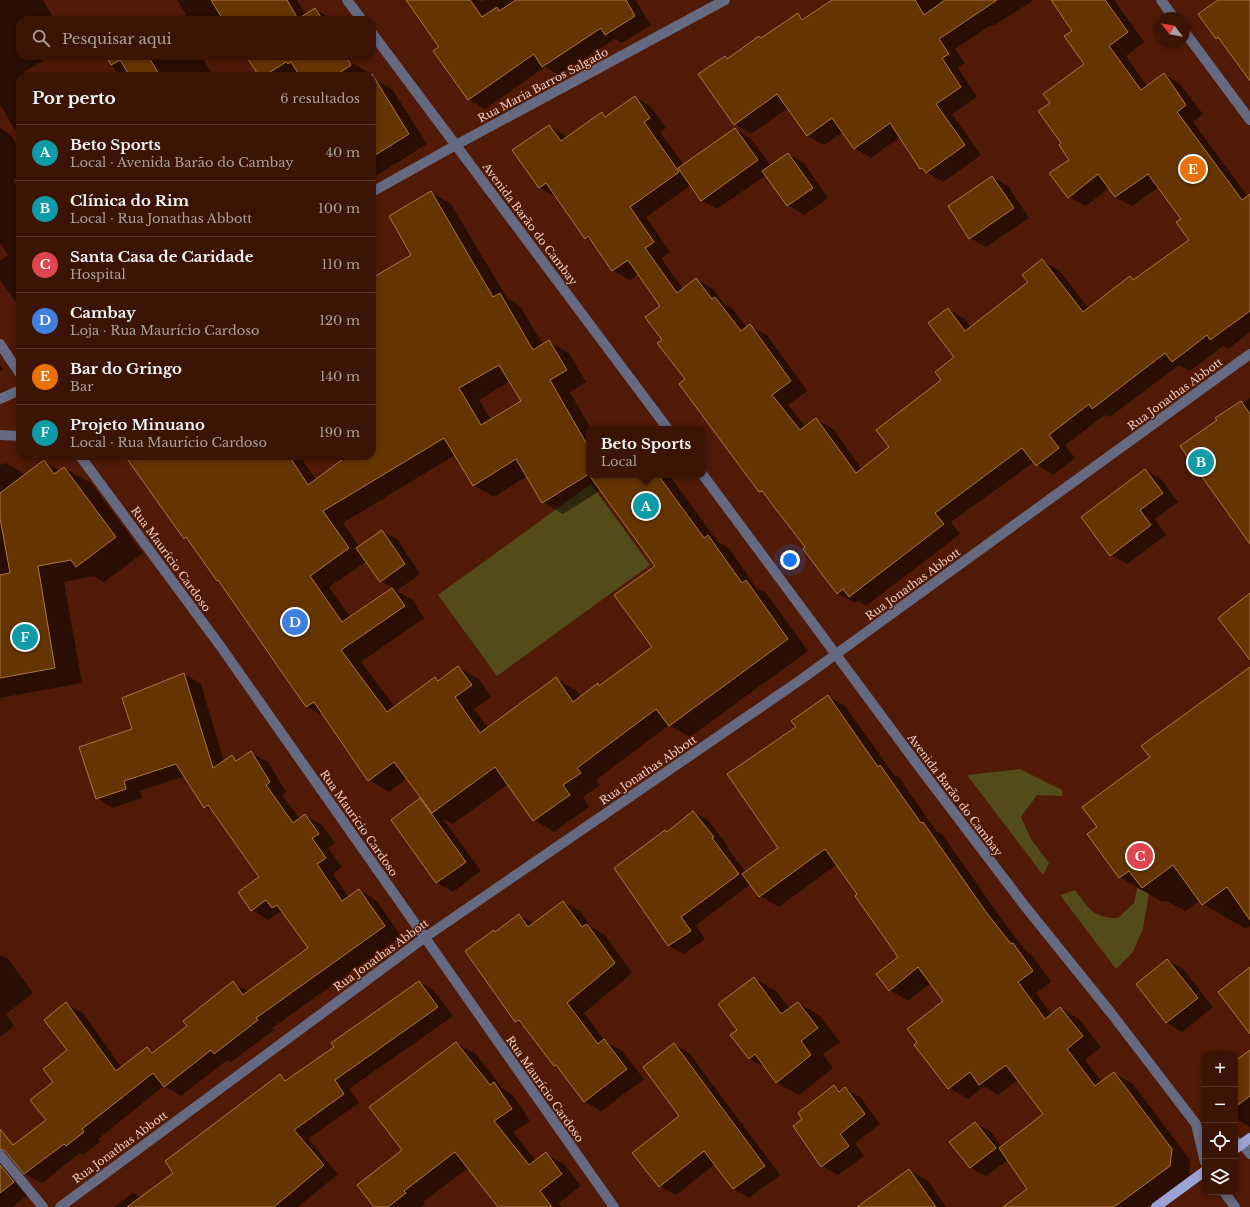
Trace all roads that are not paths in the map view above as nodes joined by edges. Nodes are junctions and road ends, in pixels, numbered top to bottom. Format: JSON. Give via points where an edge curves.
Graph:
{"nodes":[{"id":1,"x":347,"y":0,"type":"edge"},
{"id":2,"x":726,"y":0,"type":"edge"},
{"id":3,"x":1161,"y":0,"type":"edge"},
{"id":4,"x":1170,"y":12,"type":"edge"},
{"id":5,"x":359,"y":16,"type":"edge"},
{"id":6,"x":376,"y":38,"type":"edge"},
{"id":7,"x":1190,"y":39,"type":"edge"},
{"id":8,"x":1250,"y":120,"type":"edge"},
{"id":9,"x":456,"y":145,"type":"junction"},
{"id":10,"x":376,"y":190,"type":"edge"},
{"id":11,"x":0,"y":344,"type":"edge"},
{"id":12,"x":1250,"y":354,"type":"edge"},
{"id":13,"x":16,"y":368,"type":"edge"},
{"id":14,"x":16,"y":392,"type":"edge"},
{"id":15,"x":0,"y":399,"type":"edge"},
{"id":16,"x":666,"y":426,"type":"edge"},
{"id":17,"x":0,"y":435,"type":"edge"},
{"id":18,"x":16,"y":436,"type":"edge"},
{"id":19,"x":83,"y":460,"type":"edge"},
{"id":20,"x":704,"y":478,"type":"edge"},
{"id":21,"x":836,"y":654,"type":"junction"},
{"id":22,"x":424,"y":938,"type":"junction"},
{"id":23,"x":1200,"y":1126,"type":"edge"},
{"id":24,"x":1241,"y":1143,"type":"edge"},
{"id":25,"x":1250,"y":1154,"type":"edge"},
{"id":26,"x":0,"y":1155,"type":"edge"},
{"id":27,"x":1205,"y":1159,"type":"edge"},
{"id":28,"x":1202,"y":1172,"type":"edge"},
{"id":29,"x":1226,"y":1195,"type":"edge"},
{"id":30,"x":43,"y":1207,"type":"edge"},
{"id":31,"x":60,"y":1207,"type":"edge"},
{"id":32,"x":614,"y":1207,"type":"edge"},
{"id":33,"x":1156,"y":1207,"type":"edge"},
{"id":34,"x":1234,"y":1207,"type":"edge"}],
"edges":[{"from":1,"to":5,"type":"street"},
{"from":2,"to":9,"type":"street","name":"Rua Maria Barros Salgado"},
{"from":3,"to":4,"type":"street"},
{"from":6,"to":9,"type":"street","name":"Avenida Barão do Cambay"},
{"from":7,"to":8,"type":"street"},
{"from":9,"to":10,"type":"street","name":"Rua Maria Barros Salgado"},
{"from":9,"to":16,"type":"street","name":"Avenida Barão do Cambay"},
{"from":11,"to":13,"type":"street"},
{"from":12,"to":21,"type":"street","name":"Rua Jonathas Abbott"},
{"from":14,"to":15,"type":"street"},
{"from":17,"to":18,"type":"street"},
{"from":19,"to":22,"type":"street","name":"Rua Maurício Cardoso","via":[[221,647]]},
{"from":20,"to":21,"type":"street","name":"Avenida Barão do Cambay"},
{"from":21,"to":22,"type":"street","name":"Rua Jonathas Abbott"},
{"from":21,"to":23,"type":"street","name":"Avenida Barão do Cambay","via":[[1024,905]]},
{"from":22,"to":31,"type":"street","name":"Rua Jonathas Abbott"},
{"from":22,"to":32,"type":"street","name":"Rua Maurício Cardoso"},
{"from":23,"to":27,"type":"street","name":"Avenida Barão do Cambay"},
{"from":24,"to":25,"type":"street"},
{"from":26,"to":30,"type":"street"},
{"from":28,"to":33,"type":"main road"},
{"from":29,"to":34,"type":"street"}]}
